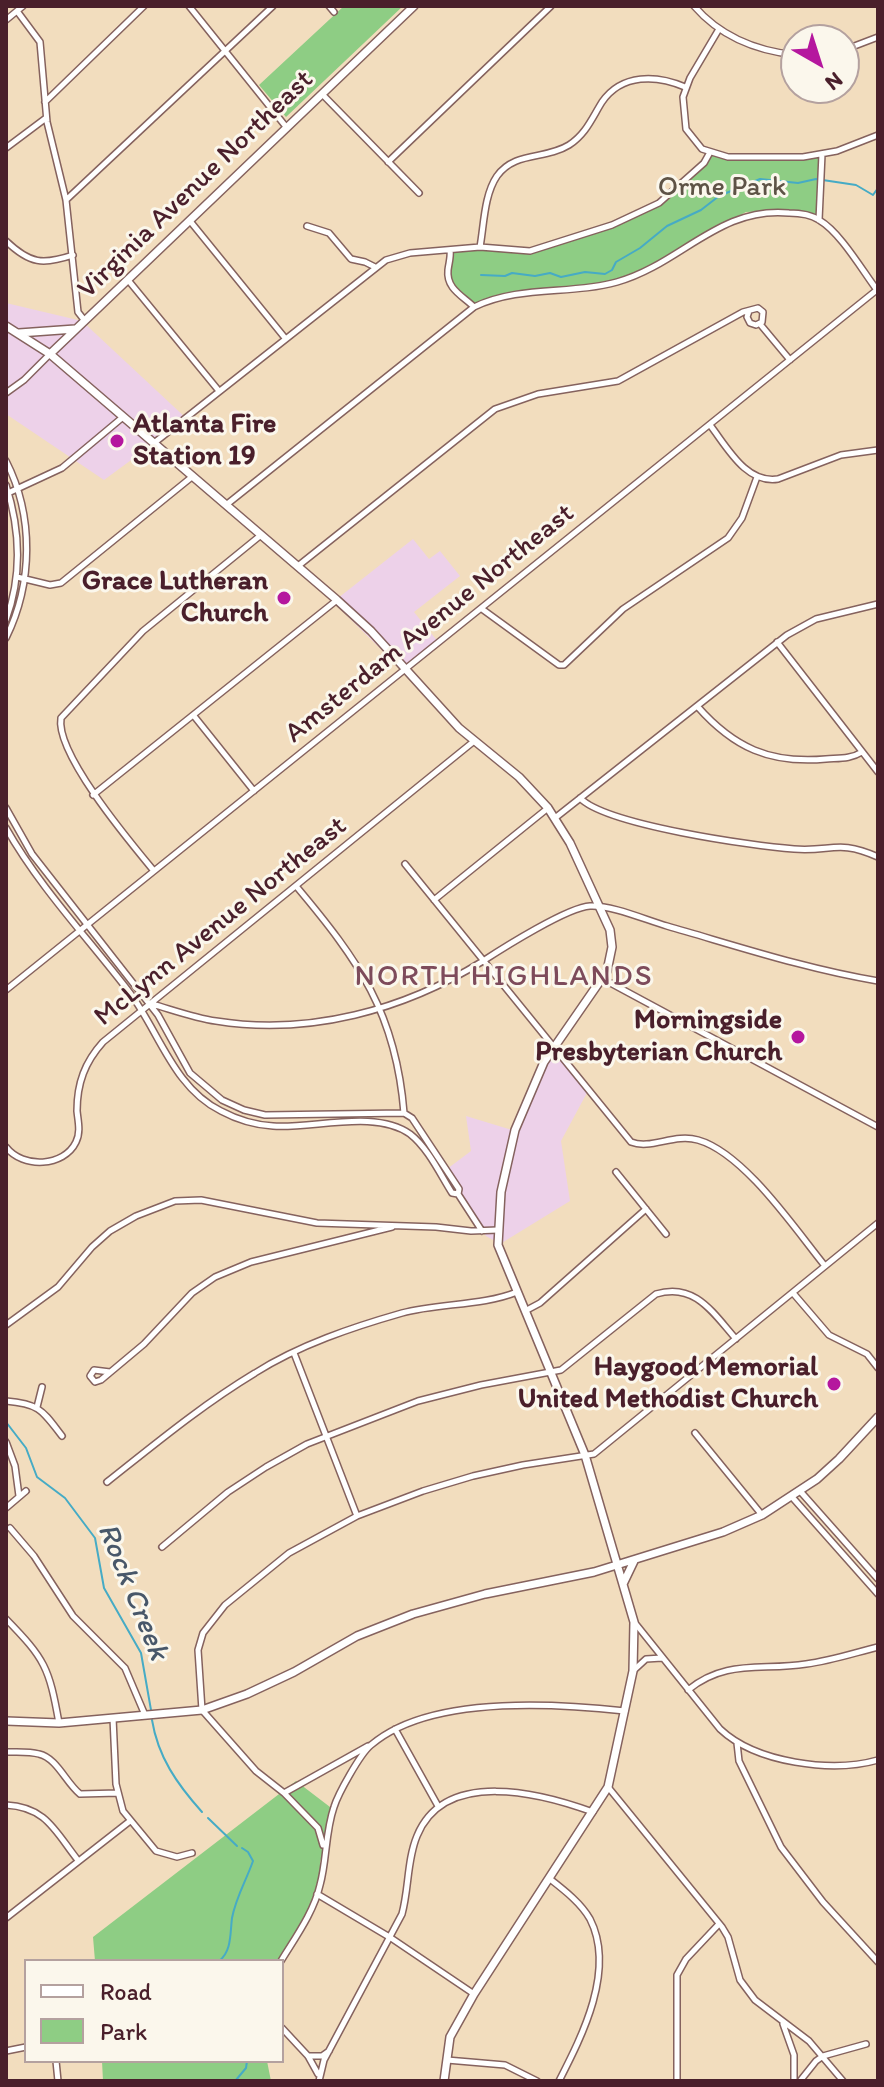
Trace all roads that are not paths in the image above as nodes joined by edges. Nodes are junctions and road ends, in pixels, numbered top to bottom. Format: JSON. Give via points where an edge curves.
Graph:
{"nodes":[{"id":1,"x":23,"y":6,"type":"edge"},
{"id":2,"x":144,"y":6,"type":"edge"},
{"id":3,"x":189,"y":6,"type":"edge"},
{"id":4,"x":273,"y":6,"type":"edge"},
{"id":5,"x":329,"y":6,"type":"edge"},
{"id":6,"x":414,"y":6,"type":"edge"},
{"id":7,"x":551,"y":6,"type":"edge"},
{"id":8,"x":694,"y":6,"type":"edge"},
{"id":9,"x":17,"y":11,"type":"junction"},
{"id":10,"x":334,"y":12,"type":"dead end"},
{"id":11,"x":6,"y":20,"type":"edge"},
{"id":12,"x":719,"y":29,"type":"junction"},
{"id":13,"x":224,"y":50,"type":"junction"},
{"id":14,"x":780,"y":52,"type":"edge"},
{"id":15,"x":685,"y":87,"type":"junction"},
{"id":16,"x":322,"y":94,"type":"junction"},
{"id":17,"x":45,"y":102,"type":"junction"},
{"id":18,"x":46,"y":118,"type":"junction"},
{"id":19,"x":287,"y":128,"type":"junction"},
{"id":20,"x":878,"y":135,"type":"edge"},
{"id":21,"x":6,"y":148,"type":"edge"},
{"id":22,"x":709,"y":154,"type":"junction"},
{"id":23,"x":822,"y":154,"type":"junction"},
{"id":24,"x":388,"y":162,"type":"junction"},
{"id":25,"x":419,"y":193,"type":"dead end"},
{"id":26,"x":66,"y":200,"type":"junction"},
{"id":27,"x":819,"y":220,"type":"junction"},
{"id":28,"x":190,"y":221,"type":"junction"},
{"id":29,"x":307,"y":226,"type":"dead end"},
{"id":30,"x":6,"y":241,"type":"edge"},
{"id":31,"x":480,"y":247,"type":"junction"},
{"id":32,"x":450,"y":250,"type":"junction"},
{"id":33,"x":73,"y":255,"type":"junction"},
{"id":34,"x":375,"y":267,"type":"junction"},
{"id":35,"x":128,"y":280,"type":"junction"},
{"id":36,"x":878,"y":290,"type":"edge"},
{"id":37,"x":474,"y":307,"type":"junction"},
{"id":38,"x":749,"y":311,"type":"junction"},
{"id":39,"x":85,"y":321,"type":"junction"},
{"id":40,"x":760,"y":324,"type":"junction"},
{"id":41,"x":6,"y":326,"type":"edge"},
{"id":42,"x":77,"y":329,"type":"junction"},
{"id":43,"x":19,"y":333,"type":"junction"},
{"id":44,"x":286,"y":338,"type":"junction"},
{"id":45,"x":50,"y":354,"type":"junction"},
{"id":46,"x":790,"y":360,"type":"junction"},
{"id":47,"x":219,"y":391,"type":"junction"},
{"id":48,"x":6,"y":393,"type":"edge"},
{"id":49,"x":123,"y":417,"type":"junction"},
{"id":50,"x":710,"y":425,"type":"junction"},
{"id":51,"x":154,"y":443,"type":"junction"},
{"id":52,"x":878,"y":450,"type":"edge"},
{"id":53,"x":6,"y":461,"type":"edge"},
{"id":54,"x":193,"y":476,"type":"junction"},
{"id":55,"x":757,"y":477,"type":"junction"},
{"id":56,"x":6,"y":485,"type":"edge"},
{"id":57,"x":18,"y":490,"type":"junction"},
{"id":58,"x":7,"y":493,"type":"edge"},
{"id":59,"x":226,"y":505,"type":"junction"},
{"id":60,"x":261,"y":535,"type":"junction"},
{"id":61,"x":298,"y":566,"type":"junction"},
{"id":62,"x":17,"y":577,"type":"junction"},
{"id":63,"x":25,"y":578,"type":"junction"},
{"id":64,"x":337,"y":600,"type":"junction"},
{"id":65,"x":878,"y":604,"type":"edge"},
{"id":66,"x":482,"y":609,"type":"junction"},
{"id":67,"x":6,"y":620,"type":"edge"},
{"id":68,"x":6,"y":638,"type":"edge"},
{"id":69,"x":777,"y":642,"type":"junction"},
{"id":70,"x":405,"y":669,"type":"junction"},
{"id":71,"x":697,"y":706,"type":"junction"},
{"id":72,"x":194,"y":716,"type":"junction"},
{"id":73,"x":473,"y":742,"type":"junction"},
{"id":74,"x":862,"y":752,"type":"junction"},
{"id":75,"x":878,"y":772,"type":"edge"},
{"id":76,"x":254,"y":791,"type":"junction"},
{"id":77,"x":93,"y":795,"type":"junction"},
{"id":78,"x":580,"y":798,"type":"junction"},
{"id":79,"x":6,"y":808,"type":"edge"},
{"id":80,"x":548,"y":808,"type":"junction"},
{"id":81,"x":8,"y":817,"type":"edge"},
{"id":82,"x":555,"y":818,"type":"junction"},
{"id":83,"x":6,"y":828,"type":"edge"},
{"id":84,"x":878,"y":857,"type":"edge"},
{"id":85,"x":405,"y":864,"type":"dead end"},
{"id":86,"x":154,"y":871,"type":"junction"},
{"id":87,"x":296,"y":886,"type":"junction"},
{"id":88,"x":434,"y":900,"type":"junction"},
{"id":89,"x":601,"y":908,"type":"junction"},
{"id":90,"x":87,"y":925,"type":"junction"},
{"id":91,"x":80,"y":931,"type":"junction"},
{"id":92,"x":483,"y":960,"type":"junction"},
{"id":93,"x":603,"y":979,"type":"junction"},
{"id":94,"x":878,"y":981,"type":"edge"},
{"id":95,"x":6,"y":990,"type":"edge"},
{"id":96,"x":151,"y":1004,"type":"junction"},
{"id":97,"x":381,"y":1009,"type":"junction"},
{"id":98,"x":143,"y":1010,"type":"junction"},
{"id":99,"x":164,"y":1027,"type":"junction"},
{"id":100,"x":155,"y":1030,"type":"junction"},
{"id":101,"x":555,"y":1048,"type":"junction"},
{"id":102,"x":214,"y":1094,"type":"junction"},
{"id":103,"x":208,"y":1103,"type":"junction"},
{"id":104,"x":384,"y":1113,"type":"junction"},
{"id":105,"x":404,"y":1113,"type":"junction"},
{"id":106,"x":280,"y":1115,"type":"junction"},
{"id":107,"x":384,"y":1123,"type":"junction"},
{"id":108,"x":280,"y":1126,"type":"junction"},
{"id":109,"x":878,"y":1127,"type":"edge"},
{"id":110,"x":423,"y":1134,"type":"junction"},
{"id":111,"x":415,"y":1140,"type":"junction"},
{"id":112,"x":6,"y":1147,"type":"edge"},
{"id":113,"x":616,"y":1172,"type":"dead end"},
{"id":114,"x":458,"y":1194,"type":"junction"},
{"id":115,"x":646,"y":1209,"type":"junction"},
{"id":116,"x":878,"y":1223,"type":"edge"},
{"id":117,"x":409,"y":1226,"type":"junction"},
{"id":118,"x":498,"y":1230,"type":"junction"},
{"id":119,"x":482,"y":1231,"type":"junction"},
{"id":120,"x":666,"y":1234,"type":"dead end"},
{"id":121,"x":825,"y":1266,"type":"junction"},
{"id":122,"x":517,"y":1292,"type":"junction"},
{"id":123,"x":793,"y":1293,"type":"junction"},
{"id":124,"x":525,"y":1311,"type":"junction"},
{"id":125,"x":6,"y":1325,"type":"edge"},
{"id":126,"x":736,"y":1339,"type":"junction"},
{"id":127,"x":294,"y":1353,"type":"junction"},
{"id":128,"x":878,"y":1368,"type":"edge"},
{"id":129,"x":552,"y":1371,"type":"junction"},
{"id":130,"x":110,"y":1372,"type":"dead end"},
{"id":131,"x":42,"y":1387,"type":"dead end"},
{"id":132,"x":6,"y":1401,"type":"edge"},
{"id":133,"x":37,"y":1407,"type":"junction"},
{"id":134,"x":878,"y":1417,"type":"edge"},
{"id":135,"x":695,"y":1433,"type":"dead end"},
{"id":136,"x":62,"y":1436,"type":"dead end"},
{"id":137,"x":326,"y":1436,"type":"junction"},
{"id":138,"x":6,"y":1442,"type":"edge"},
{"id":139,"x":585,"y":1455,"type":"junction"},
{"id":140,"x":107,"y":1482,"type":"dead end"},
{"id":141,"x":26,"y":1491,"type":"dead end"},
{"id":142,"x":800,"y":1491,"type":"junction"},
{"id":143,"x":19,"y":1496,"type":"junction"},
{"id":144,"x":792,"y":1497,"type":"junction"},
{"id":145,"x":6,"y":1508,"type":"edge"},
{"id":146,"x":762,"y":1515,"type":"junction"},
{"id":147,"x":357,"y":1516,"type":"junction"},
{"id":148,"x":10,"y":1528,"type":"dead end"},
{"id":149,"x":162,"y":1547,"type":"dead end"},
{"id":150,"x":859,"y":1557,"type":"junction"},
{"id":151,"x":634,"y":1560,"type":"junction"},
{"id":152,"x":851,"y":1564,"type":"junction"},
{"id":153,"x":617,"y":1566,"type":"junction"},
{"id":154,"x":878,"y":1579,"type":"edge"},
{"id":155,"x":623,"y":1584,"type":"junction"},
{"id":156,"x":878,"y":1594,"type":"edge"},
{"id":157,"x":6,"y":1619,"type":"edge"},
{"id":158,"x":634,"y":1622,"type":"junction"},
{"id":159,"x":878,"y":1647,"type":"edge"},
{"id":160,"x":662,"y":1658,"type":"junction"},
{"id":161,"x":633,"y":1671,"type":"junction"},
{"id":162,"x":688,"y":1690,"type":"junction"},
{"id":163,"x":202,"y":1710,"type":"junction"},
{"id":164,"x":626,"y":1711,"type":"junction"},
{"id":165,"x":145,"y":1715,"type":"junction"},
{"id":166,"x":113,"y":1718,"type":"junction"},
{"id":167,"x":6,"y":1721,"type":"edge"},
{"id":168,"x":59,"y":1723,"type":"junction"},
{"id":169,"x":395,"y":1729,"type":"junction"},
{"id":170,"x":737,"y":1743,"type":"junction"},
{"id":171,"x":368,"y":1746,"type":"junction"},
{"id":172,"x":6,"y":1752,"type":"edge"},
{"id":173,"x":878,"y":1760,"type":"edge"},
{"id":174,"x":608,"y":1787,"type":"junction"},
{"id":175,"x":118,"y":1793,"type":"junction"},
{"id":176,"x":284,"y":1793,"type":"junction"},
{"id":177,"x":6,"y":1805,"type":"edge"},
{"id":178,"x":438,"y":1806,"type":"junction"},
{"id":179,"x":594,"y":1812,"type":"junction"},
{"id":180,"x":130,"y":1821,"type":"junction"},
{"id":181,"x":192,"y":1853,"type":"dead end"},
{"id":182,"x":324,"y":1853,"type":"junction"},
{"id":183,"x":77,"y":1859,"type":"junction"},
{"id":184,"x":550,"y":1879,"type":"junction"},
{"id":185,"x":317,"y":1894,"type":"junction"},
{"id":186,"x":6,"y":1918,"type":"edge"},
{"id":187,"x":719,"y":1924,"type":"junction"},
{"id":188,"x":391,"y":1938,"type":"junction"},
{"id":189,"x":282,"y":1959,"type":"edge"},
{"id":190,"x":878,"y":1962,"type":"edge"},
{"id":191,"x":474,"y":1994,"type":"junction"},
{"id":192,"x":783,"y":2023,"type":"junction"},
{"id":193,"x":284,"y":2030,"type":"edge"},
{"id":194,"x":866,"y":2044,"type":"dead end"},
{"id":195,"x":329,"y":2050,"type":"junction"},
{"id":196,"x":308,"y":2056,"type":"junction"},
{"id":197,"x":823,"y":2056,"type":"junction"},
{"id":198,"x":446,"y":2060,"type":"junction"},
{"id":199,"x":319,"y":2078,"type":"edge"},
{"id":200,"x":444,"y":2081,"type":"edge"},
{"id":201,"x":537,"y":2081,"type":"edge"},
{"id":202,"x":559,"y":2081,"type":"edge"},
{"id":203,"x":677,"y":2081,"type":"edge"},
{"id":204,"x":797,"y":2081,"type":"edge"},
{"id":205,"x":843,"y":2081,"type":"edge"}],
"edges":[{"from":1,"to":9,"type":"street"},
{"from":2,"to":17,"type":"street"},
{"from":3,"to":13,"type":"street"},
{"from":4,"to":13,"type":"street"},
{"from":5,"to":10,"type":"street"},
{"from":6,"to":16,"type":"street","name":"Virginia Avenue Northeast"},
{"from":7,"to":24,"type":"street"},
{"from":8,"to":12,"type":"street"},
{"from":9,"to":11,"type":"street"},
{"from":9,"to":17,"type":"street","via":[[40,42]]},
{"from":12,"to":14,"type":"street"},
{"from":12,"to":15,"type":"street"},
{"from":13,"to":19,"type":"street"},
{"from":13,"to":26,"type":"street"},
{"from":15,"to":22,"type":"street","via":[[686,129]]},
{"from":15,"to":31,"type":"street","via":[[655,78],[627,83],[606,97],[572,143],[508,165],[491,189]]},
{"from":16,"to":19,"type":"street","name":"Virginia Avenue Northeast"},
{"from":16,"to":24,"type":"street"},
{"from":17,"to":18,"type":"street"},
{"from":18,"to":21,"type":"street"},
{"from":18,"to":26,"type":"street"},
{"from":19,"to":28,"type":"street","name":"Virginia Avenue Northeast"},
{"from":20,"to":23,"type":"street"},
{"from":22,"to":23,"type":"street"},
{"from":22,"to":31,"type":"street","via":[[668,196],[630,219],[530,251]]},
{"from":23,"to":27,"type":"street"},
{"from":24,"to":25,"type":"street"},
{"from":26,"to":33,"type":"street"},
{"from":27,"to":36,"type":"street"},
{"from":27,"to":37,"type":"street","via":[[784,212],[744,216],[627,279],[510,295]]},
{"from":28,"to":35,"type":"street","name":"Virginia Avenue Northeast"},
{"from":28,"to":44,"type":"street"},
{"from":29,"to":34,"type":"street","via":[[329,233],[351,259]]},
{"from":30,"to":33,"type":"street","via":[[45,262]]},
{"from":31,"to":32,"type":"street"},
{"from":32,"to":34,"type":"street","via":[[401,255]]},
{"from":32,"to":37,"type":"street","via":[[450,284]]},
{"from":33,"to":39,"type":"street","via":[[78,312]]},
{"from":34,"to":44,"type":"street"},
{"from":35,"to":39,"type":"street","name":"Virginia Avenue Northeast"},
{"from":35,"to":47,"type":"street"},
{"from":36,"to":46,"type":"street","name":"Amsterdam Avenue Northeast"},
{"from":37,"to":59,"type":"street"},
{"from":38,"to":40,"type":"street","via":[[750,323]]},
{"from":38,"to":40,"type":"street","via":[[761,309]]},
{"from":38,"to":61,"type":"street","via":[[618,381],[538,394],[495,409]]},
{"from":39,"to":42,"type":"street","name":"Virginia Avenue Northeast"},
{"from":40,"to":46,"type":"street"},
{"from":41,"to":43,"type":"street"},
{"from":42,"to":43,"type":"street"},
{"from":42,"to":45,"type":"street","name":"Virginia Avenue Northeast"},
{"from":43,"to":45,"type":"street"},
{"from":44,"to":47,"type":"street"},
{"from":45,"to":48,"type":"street","name":"Virginia Avenue Northeast"},
{"from":45,"to":49,"type":"street"},
{"from":46,"to":50,"type":"street","name":"Amsterdam Avenue Northeast"},
{"from":47,"to":51,"type":"street"},
{"from":49,"to":51,"type":"street"},
{"from":49,"to":57,"type":"street","via":[[62,468]]},
{"from":50,"to":55,"type":"street"},
{"from":50,"to":66,"type":"street","name":"Amsterdam Avenue Northeast"},
{"from":51,"to":54,"type":"street"},
{"from":52,"to":55,"type":"street","via":[[841,455],[778,479]]},
{"from":53,"to":57,"type":"street"},
{"from":54,"to":59,"type":"street"},
{"from":54,"to":63,"type":"street","via":[[61,583]]},
{"from":55,"to":66,"type":"street","via":[[742,518],[728,538],[623,609],[564,665]]},
{"from":56,"to":58,"type":"street"},
{"from":57,"to":58,"type":"street"},
{"from":57,"to":63,"type":"street","via":[[27,543]]},
{"from":58,"to":62,"type":"street","via":[[16,527]]},
{"from":59,"to":60,"type":"street"},
{"from":60,"to":61,"type":"street"},
{"from":60,"to":77,"type":"street","via":[[143,631],[63,713],[61,733]]},
{"from":61,"to":64,"type":"street"},
{"from":62,"to":63,"type":"street"},
{"from":62,"to":67,"type":"street"},
{"from":63,"to":68,"type":"street"},
{"from":64,"to":70,"type":"street"},
{"from":64,"to":72,"type":"street"},
{"from":65,"to":69,"type":"street","via":[[816,619]]},
{"from":66,"to":70,"type":"street","name":"Amsterdam Avenue Northeast"},
{"from":69,"to":71,"type":"street"},
{"from":69,"to":74,"type":"street"},
{"from":70,"to":73,"type":"street"},
{"from":70,"to":76,"type":"street","name":"Amsterdam Avenue Northeast"},
{"from":71,"to":74,"type":"street","via":[[732,739],[770,756],[809,761]]},
{"from":71,"to":78,"type":"street"},
{"from":72,"to":76,"type":"street"},
{"from":72,"to":77,"type":"street"},
{"from":73,"to":80,"type":"street","via":[[519,777]]},
{"from":73,"to":87,"type":"street","name":"McLynn Avenue Northeast"},
{"from":74,"to":75,"type":"street"},
{"from":76,"to":86,"type":"street","name":"Amsterdam Avenue Northeast"},
{"from":77,"to":86,"type":"street"},
{"from":78,"to":82,"type":"street"},
{"from":78,"to":84,"type":"street","via":[[593,809],[660,828],[793,849],[848,846]]},
{"from":79,"to":81,"type":"street"},
{"from":80,"to":82,"type":"street"},
{"from":80,"to":88,"type":"street"},
{"from":81,"to":90,"type":"street"},
{"from":82,"to":89,"type":"street"},
{"from":83,"to":91,"type":"street"},
{"from":85,"to":88,"type":"street"},
{"from":86,"to":90,"type":"street","name":"Amsterdam Avenue Northeast"},
{"from":87,"to":96,"type":"street","name":"McLynn Avenue Northeast"},
{"from":87,"to":97,"type":"street","via":[[352,956]]},
{"from":88,"to":92,"type":"street"},
{"from":89,"to":92,"type":"street","via":[[589,906],[555,920]]},
{"from":89,"to":93,"type":"street","via":[[612,947]]},
{"from":89,"to":94,"type":"street","via":[[799,965]]},
{"from":90,"to":91,"type":"street","name":"Amsterdam Avenue Northeast"},
{"from":90,"to":96,"type":"street"},
{"from":91,"to":95,"type":"street","name":"Amsterdam Avenue Northeast"},
{"from":91,"to":98,"type":"street"},
{"from":92,"to":97,"type":"street","via":[[435,988]]},
{"from":92,"to":101,"type":"street"},
{"from":93,"to":101,"type":"street"},
{"from":93,"to":109,"type":"street"},
{"from":96,"to":97,"type":"street","via":[[214,1021],[263,1025],[313,1023]]},
{"from":96,"to":98,"type":"street","name":"McLynn Avenue Northeast"},
{"from":96,"to":99,"type":"street"},
{"from":97,"to":105,"type":"street","via":[[398,1060]]},
{"from":98,"to":100,"type":"street"},
{"from":98,"to":112,"type":"street","name":"McLynn Avenue Northeast","via":[[88,1060],[78,1093],[78,1138],[71,1149],[31,1163]]},
{"from":99,"to":100,"type":"street"},
{"from":99,"to":102,"type":"street","via":[[190,1073]]},
{"from":100,"to":103,"type":"street","via":[[176,1070]]},
{"from":101,"to":118,"type":"street","via":[[532,1086],[515,1130]]},
{"from":101,"to":121,"type":"street","via":[[631,1142],[685,1137],[716,1148],[762,1189]]},
{"from":102,"to":103,"type":"street"},
{"from":102,"to":106,"type":"street","via":[[244,1110]]},
{"from":103,"to":108,"type":"street","via":[[256,1124]]},
{"from":104,"to":105,"type":"street"},
{"from":104,"to":106,"type":"street"},
{"from":104,"to":107,"type":"street"},
{"from":105,"to":110,"type":"street"},
{"from":106,"to":108,"type":"street"},
{"from":107,"to":108,"type":"street"},
{"from":107,"to":111,"type":"street"},
{"from":110,"to":111,"type":"street"},
{"from":110,"to":114,"type":"street"},
{"from":111,"to":114,"type":"street","via":[[452,1193]]},
{"from":113,"to":115,"type":"street"},
{"from":114,"to":119,"type":"street"},
{"from":115,"to":120,"type":"street"},
{"from":115,"to":124,"type":"street"},
{"from":116,"to":121,"type":"street"},
{"from":117,"to":119,"type":"street"},
{"from":117,"to":125,"type":"street","via":[[317,1223],[201,1200],[175,1201],[110,1231],[58,1287]]},
{"from":117,"to":130,"type":"street","via":[[263,1258],[224,1272],[192,1293]]},
{"from":118,"to":119,"type":"street"},
{"from":118,"to":122,"type":"street","via":[[501,1255]]},
{"from":121,"to":123,"type":"street"},
{"from":122,"to":124,"type":"street"},
{"from":122,"to":127,"type":"street","via":[[404,1312]]},
{"from":123,"to":126,"type":"street"},
{"from":123,"to":128,"type":"street","via":[[829,1335],[867,1354]]},
{"from":124,"to":129,"type":"street"},
{"from":126,"to":129,"type":"street","via":[[699,1298],[666,1291],[648,1299],[561,1370]]},
{"from":126,"to":139,"type":"street","via":[[601,1450]]},
{"from":127,"to":137,"type":"street"},
{"from":127,"to":140,"type":"street","via":[[181,1423]]},
{"from":129,"to":137,"type":"street","via":[[418,1401]]},
{"from":129,"to":139,"type":"street"},
{"from":131,"to":133,"type":"street"},
{"from":132,"to":133,"type":"street"},
{"from":133,"to":136,"type":"street"},
{"from":134,"to":142,"type":"street"},
{"from":135,"to":146,"type":"street"},
{"from":137,"to":147,"type":"street"},
{"from":137,"to":149,"type":"street","via":[[228,1492]]},
{"from":138,"to":143,"type":"street"},
{"from":139,"to":147,"type":"street","via":[[473,1476]]},
{"from":139,"to":153,"type":"street"},
{"from":141,"to":143,"type":"street"},
{"from":142,"to":144,"type":"street"},
{"from":142,"to":150,"type":"street"},
{"from":143,"to":145,"type":"street"},
{"from":144,"to":146,"type":"street"},
{"from":144,"to":152,"type":"street"},
{"from":146,"to":151,"type":"street"},
{"from":147,"to":163,"type":"street","via":[[258,1575],[213,1620],[198,1650]]},
{"from":148,"to":165,"type":"street","via":[[73,1616],[125,1668]]},
{"from":150,"to":152,"type":"street"},
{"from":150,"to":154,"type":"street"},
{"from":151,"to":153,"type":"street"},
{"from":151,"to":155,"type":"street"},
{"from":152,"to":156,"type":"street"},
{"from":153,"to":155,"type":"street"},
{"from":153,"to":163,"type":"street","via":[[413,1614],[357,1636],[247,1694]]},
{"from":155,"to":158,"type":"street"},
{"from":157,"to":168,"type":"street","via":[[47,1668]]},
{"from":158,"to":160,"type":"street"},
{"from":158,"to":161,"type":"street"},
{"from":159,"to":162,"type":"street","via":[[809,1664],[723,1670]]},
{"from":160,"to":161,"type":"street","via":[[646,1659]]},
{"from":160,"to":162,"type":"street"},
{"from":161,"to":164,"type":"street"},
{"from":162,"to":170,"type":"street"},
{"from":163,"to":165,"type":"street"},
{"from":163,"to":176,"type":"street","via":[[256,1771]]},
{"from":164,"to":169,"type":"street","via":[[494,1706],[430,1716]]},
{"from":164,"to":174,"type":"street"},
{"from":165,"to":166,"type":"street"},
{"from":166,"to":168,"type":"street"},
{"from":166,"to":175,"type":"street"},
{"from":167,"to":168,"type":"street"},
{"from":169,"to":171,"type":"street"},
{"from":169,"to":178,"type":"street"},
{"from":170,"to":173,"type":"street","via":[[830,1767]]},
{"from":170,"to":190,"type":"street","via":[[739,1761],[781,1847]]},
{"from":171,"to":176,"type":"street"},
{"from":171,"to":182,"type":"street","via":[[334,1805]]},
{"from":172,"to":175,"type":"street","via":[[49,1758],[80,1794]]},
{"from":174,"to":179,"type":"street"},
{"from":174,"to":187,"type":"street"},
{"from":175,"to":180,"type":"street"},
{"from":176,"to":182,"type":"street","via":[[318,1828]]},
{"from":177,"to":183,"type":"street","via":[[43,1815]]},
{"from":178,"to":179,"type":"street","via":[[482,1793],[538,1794]]},
{"from":178,"to":188,"type":"street","via":[[417,1836],[408,1892]]},
{"from":179,"to":184,"type":"street"},
{"from":180,"to":181,"type":"street","via":[[156,1851],[177,1857]]},
{"from":180,"to":183,"type":"street"},
{"from":182,"to":185,"type":"street"},
{"from":183,"to":186,"type":"street"},
{"from":184,"to":191,"type":"street"},
{"from":184,"to":202,"type":"street","via":[[589,1918],[599,1956],[591,2007]]},
{"from":185,"to":188,"type":"street"},
{"from":185,"to":189,"type":"street"},
{"from":187,"to":192,"type":"street","via":[[740,1980]]},
{"from":187,"to":203,"type":"street","via":[[677,1975]]},
{"from":188,"to":191,"type":"street"},
{"from":188,"to":195,"type":"street"},
{"from":191,"to":198,"type":"street","via":[[450,2037]]},
{"from":192,"to":197,"type":"street"},
{"from":192,"to":204,"type":"street"},
{"from":193,"to":196,"type":"street"},
{"from":194,"to":197,"type":"street"},
{"from":195,"to":196,"type":"street"},
{"from":195,"to":199,"type":"street"},
{"from":196,"to":199,"type":"street"},
{"from":197,"to":204,"type":"street"},
{"from":197,"to":205,"type":"street"},
{"from":198,"to":200,"type":"street"},
{"from":198,"to":201,"type":"street","via":[[505,2065]]}]}
